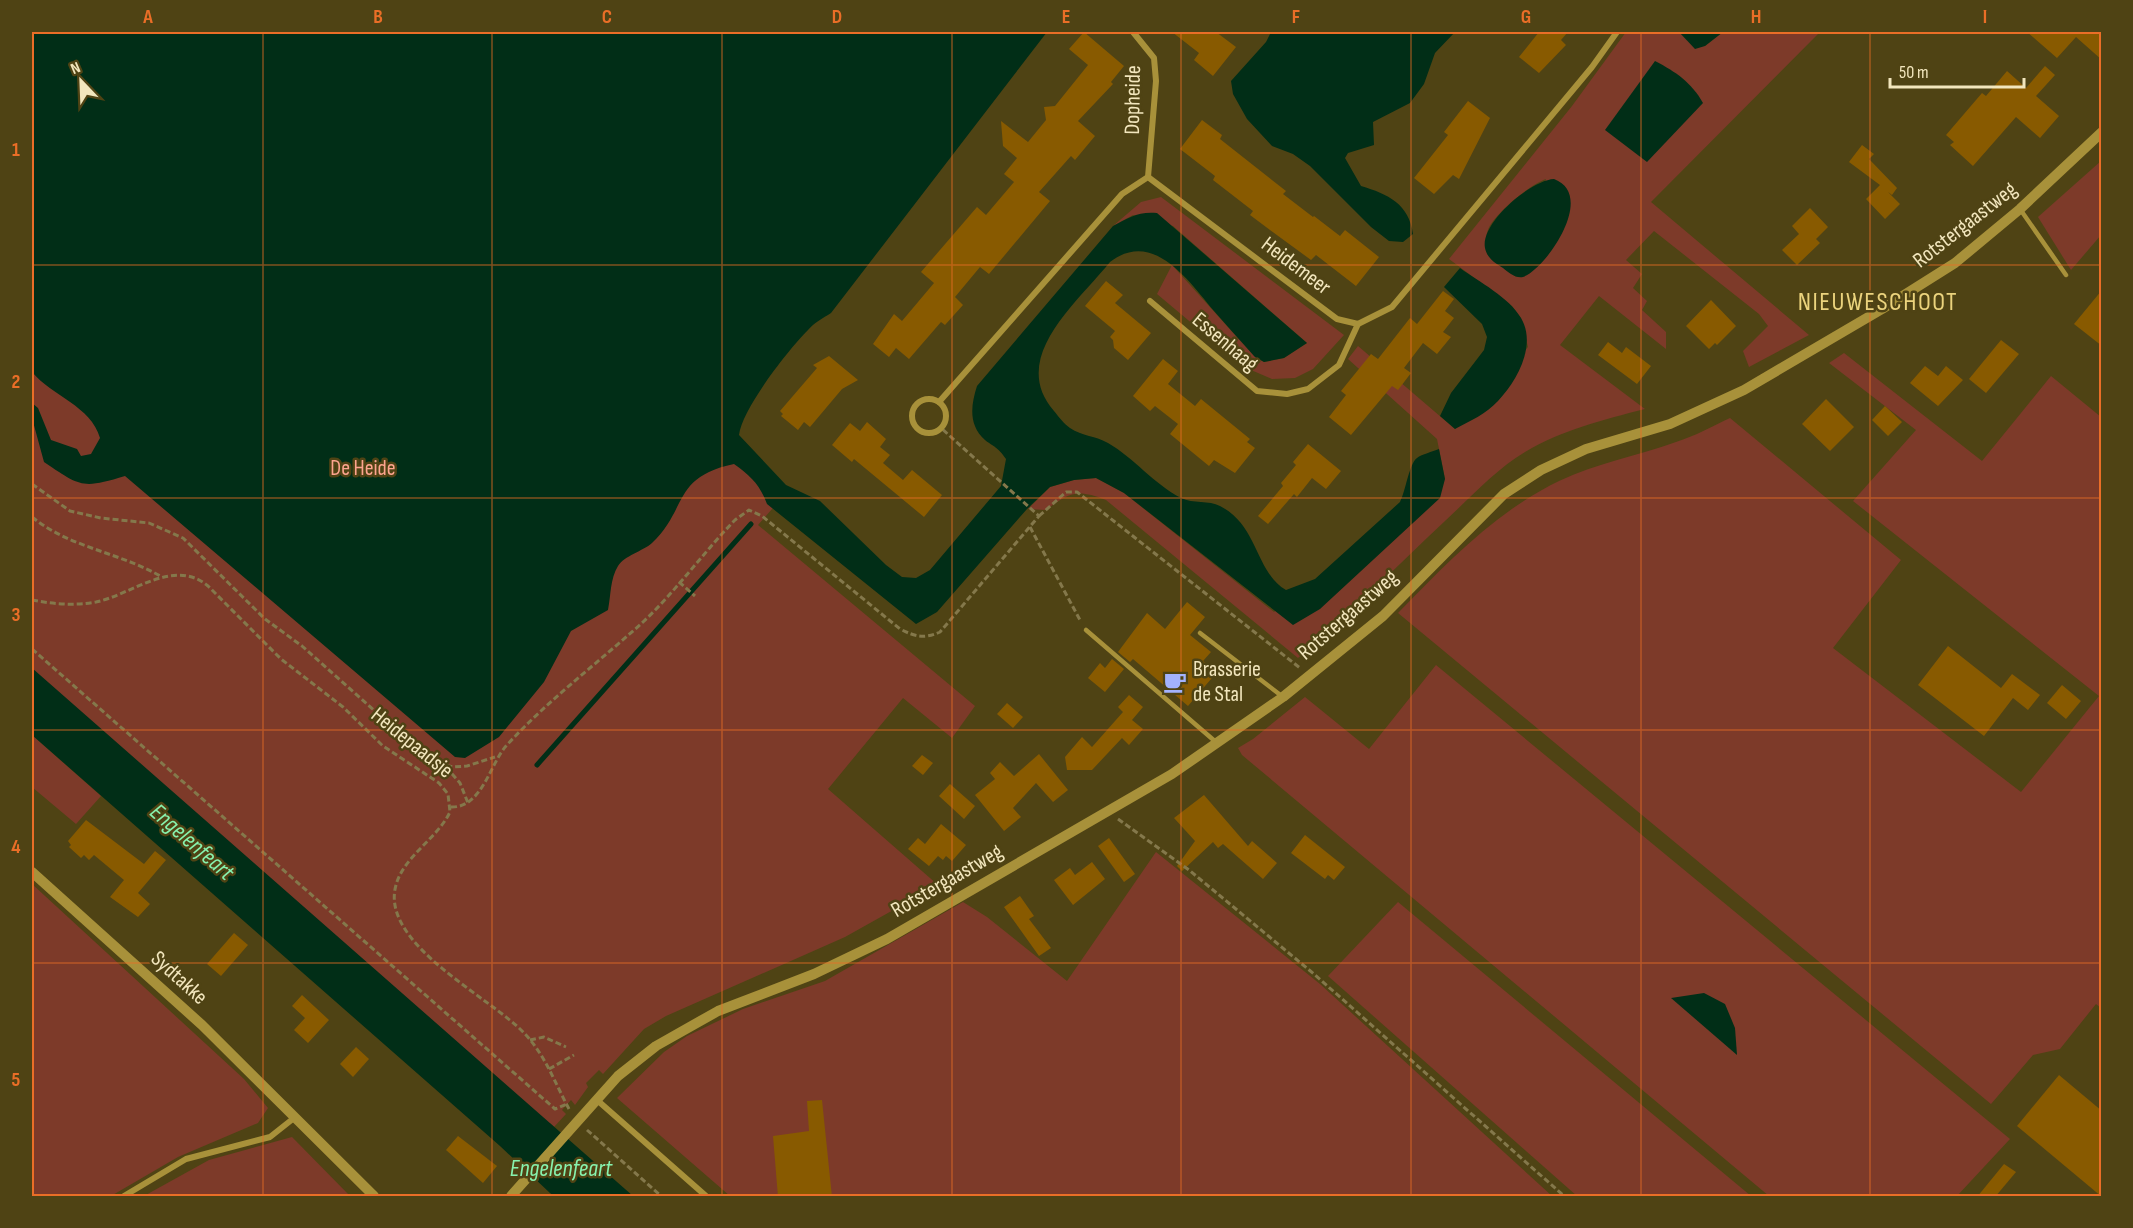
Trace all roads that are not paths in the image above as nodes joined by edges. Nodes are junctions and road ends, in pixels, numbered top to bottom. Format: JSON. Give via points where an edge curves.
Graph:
{"nodes":[{"id":1,"x":1133,"y":32,"type":"edge"},
{"id":2,"x":1617,"y":32,"type":"edge"},
{"id":3,"x":2102,"y":132,"type":"edge"},
{"id":4,"x":1148,"y":177,"type":"junction"},
{"id":5,"x":2020,"y":209,"type":"junction"},
{"id":6,"x":2066,"y":276,"type":"dead end"},
{"id":7,"x":1150,"y":301,"type":"dead end"},
{"id":8,"x":1358,"y":324,"type":"junction"},
{"id":9,"x":939,"y":402,"type":"junction"},
{"id":10,"x":1086,"y":630,"type":"road end"},
{"id":11,"x":1200,"y":633,"type":"dead end"},
{"id":12,"x":1283,"y":697,"type":"junction"},
{"id":13,"x":1217,"y":743,"type":"junction"},
{"id":14,"x":32,"y":872,"type":"edge"},
{"id":15,"x":597,"y":1100,"type":"junction"},
{"id":16,"x":294,"y":1118,"type":"junction"},
{"id":17,"x":124,"y":1197,"type":"edge"},
{"id":18,"x":374,"y":1197,"type":"edge"},
{"id":19,"x":511,"y":1197,"type":"edge"},
{"id":20,"x":706,"y":1197,"type":"edge"}],
"edges":[{"from":1,"to":4,"type":"street","name":"Dopheide","via":[[1154,58]]},
{"from":2,"to":8,"type":"street","via":[[1392,307]]},
{"from":3,"to":5,"type":"street","name":"Rotstergaastweg"},
{"from":4,"to":8,"type":"street","name":"Heidemeer","via":[[1337,319]]},
{"from":4,"to":9,"type":"street","via":[[1122,194]]},
{"from":5,"to":6,"type":"lane"},
{"from":5,"to":12,"type":"street","name":"Rotstergaastweg","via":[[1955,263],[1744,390],[1670,424],[1586,449],[1513,488],[1383,616]]},
{"from":7,"to":8,"type":"street","name":"Essenhaag","via":[[1257,391],[1287,394],[1308,389],[1339,365]]},
{"from":9,"to":9,"type":"street","via":[[946,412],[941,428],[931,433],[918,430],[911,416],[914,406],[928,398]]},
{"from":10,"to":13,"type":"lane"},
{"from":11,"to":12,"type":"lane"},
{"from":12,"to":13,"type":"street","name":"Rotstergaastweg"},
{"from":13,"to":15,"type":"street","name":"Rotstergaastweg","via":[[1172,774],[886,939],[814,974],[691,1024],[629,1066]]},
{"from":14,"to":16,"type":"street","name":"Sydtakke","via":[[202,1025]]},
{"from":15,"to":19,"type":"street","name":"Rotstergaastweg"},
{"from":15,"to":20,"type":"street"},
{"from":16,"to":17,"type":"street","via":[[270,1137],[186,1159]]},
{"from":16,"to":18,"type":"street","name":"Sydtakke"}]}
